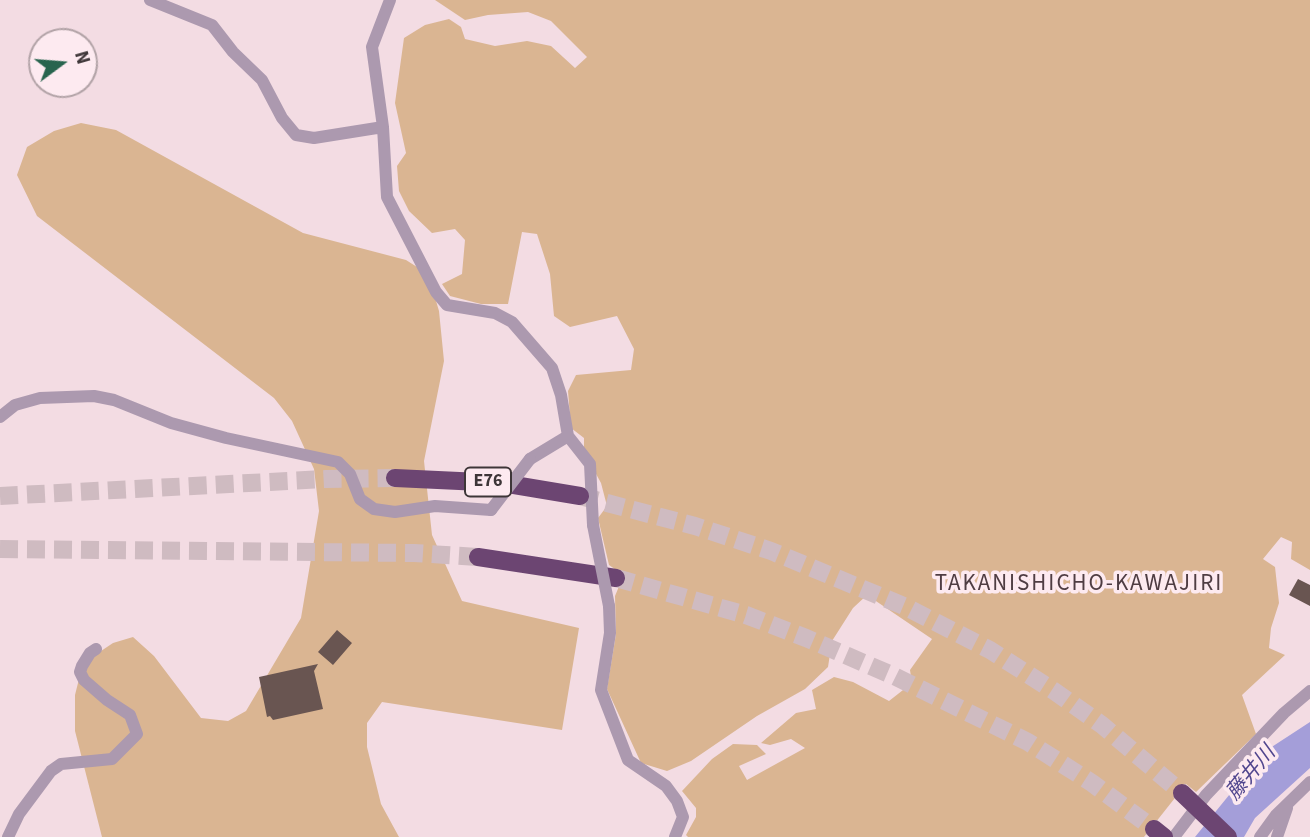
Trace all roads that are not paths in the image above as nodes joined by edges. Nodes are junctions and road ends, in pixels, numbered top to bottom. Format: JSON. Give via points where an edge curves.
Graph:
{"nodes":[{"id":1,"x":150,"y":0,"type":"edge"},
{"id":2,"x":390,"y":0,"type":"edge"},
{"id":3,"x":383,"y":127,"type":"junction"},
{"id":4,"x":0,"y":417,"type":"edge"},
{"id":5,"x":568,"y":436,"type":"junction"},
{"id":6,"x":395,"y":478,"type":"tunnel mouth"},
{"id":7,"x":580,"y":496,"type":"tunnel mouth"},
{"id":8,"x":478,"y":557,"type":"tunnel mouth"},
{"id":9,"x":616,"y":578,"type":"tunnel mouth"},
{"id":10,"x":96,"y":649,"type":"dead end"},
{"id":11,"x":1310,"y":691,"type":"edge"},
{"id":12,"x":1310,"y":782,"type":"edge"},
{"id":13,"x":1182,"y":793,"type":"tunnel mouth"},
{"id":14,"x":1288,"y":805,"type":"junction"},
{"id":15,"x":8,"y":837,"type":"edge"},
{"id":16,"x":675,"y":837,"type":"edge"},
{"id":17,"x":1174,"y":837,"type":"edge"},
{"id":18,"x":1228,"y":837,"type":"edge"},
{"id":19,"x":1260,"y":837,"type":"edge"},
{"id":20,"x":1277,"y":837,"type":"edge"}],
"edges":[{"from":1,"to":3,"type":"street","via":[[212,25],[262,80],[296,135],[314,138]]},
{"from":2,"to":3,"type":"street","via":[[372,47]]},
{"from":3,"to":5,"type":"street","via":[[387,197],[436,292],[447,305],[495,313],[512,322],[552,368]]},
{"from":4,"to":5,"type":"street","bridge":true,"via":[[15,405],[40,398],[104,398],[171,423],[338,463],[350,474],[360,499],[374,509],[395,512],[435,506],[491,510],[530,459]]},
{"from":5,"to":16,"type":"street","bridge":true,"via":[[590,464],[593,525],[609,606],[610,633],[601,691],[628,761],[666,786],[677,801],[683,817]]},
{"from":6,"to":7,"type":"highway","number":"E76","via":[[502,482]]},
{"from":8,"to":9,"type":"highway"},
{"from":10,"to":15,"type":"street","via":[[80,672],[107,700],[130,715],[136,734],[112,759],[61,764],[51,771]]},
{"from":11,"to":17,"type":"street","via":[[1206,795]]},
{"from":12,"to":14,"type":"street"},
{"from":13,"to":18,"type":"highway","bridge":true},
{"from":14,"to":19,"type":"street"},
{"from":14,"to":20,"type":"street"}]}
